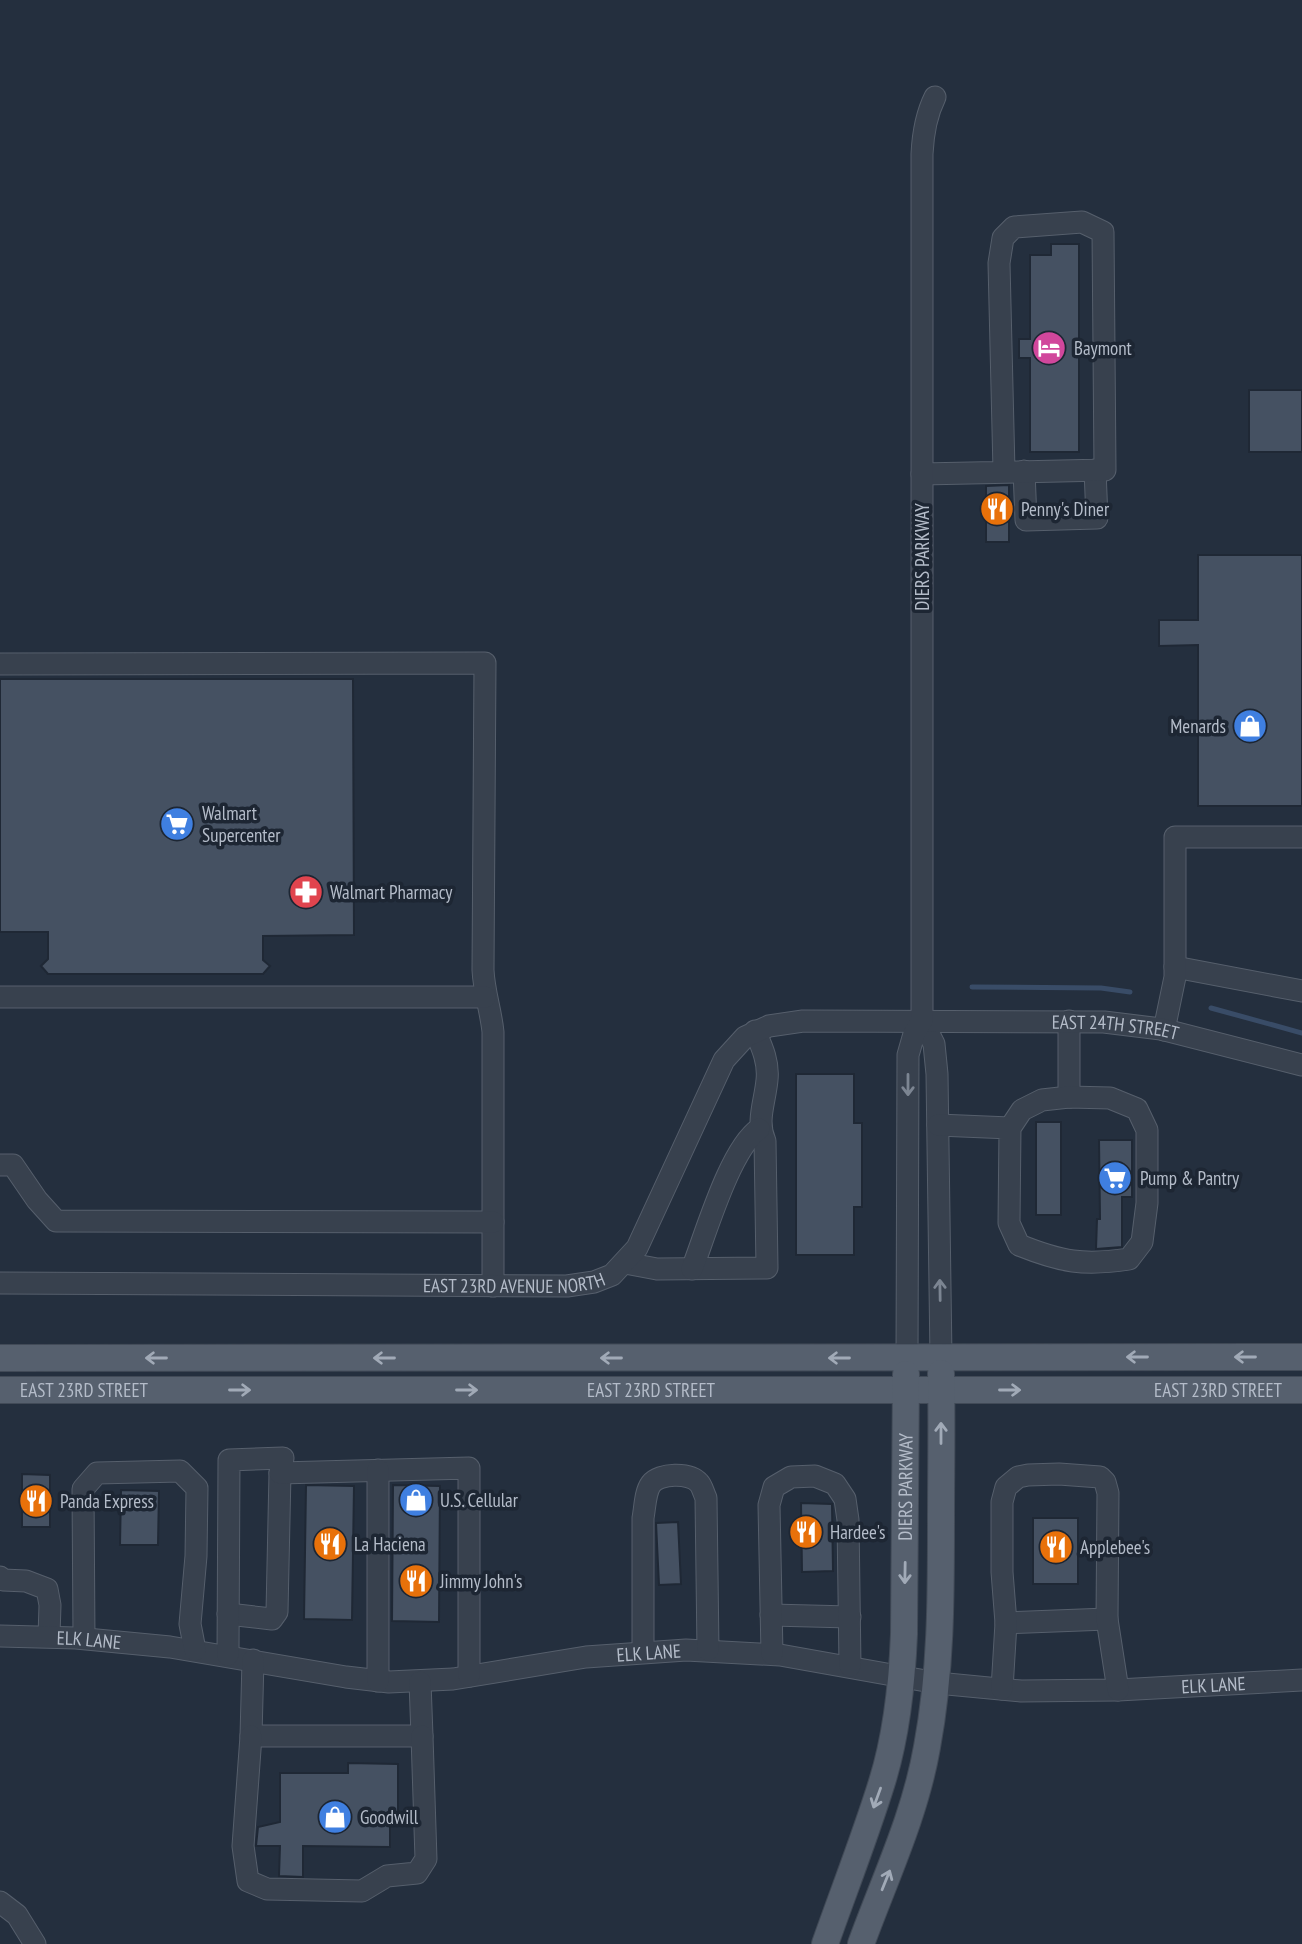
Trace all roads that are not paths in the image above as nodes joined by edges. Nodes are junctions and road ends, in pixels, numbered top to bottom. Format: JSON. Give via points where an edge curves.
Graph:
{"nodes":[{"id":1,"x":935,"y":97,"type":"dead end"},
{"id":2,"x":1095,"y":470,"type":"junction"},
{"id":3,"x":1014,"y":471,"type":"junction"},
{"id":4,"x":922,"y":474,"type":"junction"},
{"id":5,"x":0,"y":664,"type":"edge"},
{"id":6,"x":1302,"y":837,"type":"edge"},
{"id":7,"x":1175,"y":967,"type":"junction"},
{"id":8,"x":1302,"y":991,"type":"edge"},
{"id":9,"x":0,"y":997,"type":"edge"},
{"id":10,"x":485,"y":997,"type":"junction"},
{"id":11,"x":922,"y":1020,"type":"junction"},
{"id":12,"x":1069,"y":1021,"type":"junction"},
{"id":13,"x":1164,"y":1030,"type":"junction"},
{"id":14,"x":755,"y":1031,"type":"junction"},
{"id":15,"x":1302,"y":1065,"type":"edge"},
{"id":16,"x":1069,"y":1097,"type":"junction"},
{"id":17,"x":938,"y":1125,"type":"junction"},
{"id":18,"x":1010,"y":1128,"type":"junction"},
{"id":19,"x":760,"y":1129,"type":"junction"},
{"id":20,"x":0,"y":1165,"type":"edge"},
{"id":21,"x":493,"y":1222,"type":"junction"},
{"id":22,"x":625,"y":1263,"type":"junction"},
{"id":23,"x":692,"y":1269,"type":"junction"},
{"id":24,"x":0,"y":1283,"type":"edge"},
{"id":25,"x":493,"y":1286,"type":"junction"},
{"id":26,"x":1302,"y":1357,"type":"edge"},
{"id":27,"x":0,"y":1358,"type":"edge"},
{"id":28,"x":907,"y":1358,"type":"junction"},
{"id":29,"x":941,"y":1358,"type":"junction"},
{"id":30,"x":0,"y":1390,"type":"edge"},
{"id":31,"x":906,"y":1390,"type":"junction"},
{"id":32,"x":942,"y":1390,"type":"junction"},
{"id":33,"x":1302,"y":1390,"type":"edge"},
{"id":34,"x":378,"y":1470,"type":"junction"},
{"id":35,"x":280,"y":1473,"type":"junction"},
{"id":36,"x":0,"y":1577,"type":"edge"},
{"id":37,"x":228,"y":1614,"type":"junction"},
{"id":38,"x":771,"y":1615,"type":"junction"},
{"id":39,"x":850,"y":1617,"type":"junction"},
{"id":40,"x":1107,"y":1619,"type":"junction"},
{"id":41,"x":1006,"y":1623,"type":"junction"},
{"id":42,"x":0,"y":1636,"type":"edge"},
{"id":43,"x":49,"y":1636,"type":"junction"},
{"id":44,"x":84,"y":1638,"type":"junction"},
{"id":45,"x":195,"y":1650,"type":"junction"},
{"id":46,"x":708,"y":1650,"type":"junction"},
{"id":47,"x":643,"y":1652,"type":"junction"},
{"id":48,"x":772,"y":1654,"type":"junction"},
{"id":49,"x":228,"y":1656,"type":"junction"},
{"id":50,"x":253,"y":1660,"type":"junction"},
{"id":51,"x":850,"y":1666,"type":"junction"},
{"id":52,"x":469,"y":1676,"type":"junction"},
{"id":53,"x":902,"y":1676,"type":"junction"},
{"id":54,"x":1302,"y":1680,"type":"edge"},
{"id":55,"x":378,"y":1681,"type":"junction"},
{"id":56,"x":420,"y":1682,"type":"junction"},
{"id":57,"x":937,"y":1683,"type":"junction"},
{"id":58,"x":1002,"y":1689,"type":"junction"},
{"id":59,"x":1118,"y":1690,"type":"junction"},
{"id":60,"x":251,"y":1736,"type":"junction"},
{"id":61,"x":422,"y":1736,"type":"junction"},
{"id":62,"x":0,"y":1902,"type":"edge"},
{"id":63,"x":35,"y":1944,"type":"edge"},
{"id":64,"x":825,"y":1944,"type":"edge"},
{"id":65,"x":862,"y":1944,"type":"edge"}],
"edges":[{"from":1,"to":4,"type":"street","name":"DIERS PARKWAY","via":[[923,133],[922,154]]},
{"from":2,"to":3,"type":"street"},
{"from":2,"to":3,"type":"street","via":[[1097,518],[1026,520]]},
{"from":2,"to":3,"type":"street","via":[[1105,470],[1103,232],[1082,222],[1014,227],[1003,238],[999,263]]},
{"from":3,"to":4,"type":"street"},
{"from":4,"to":11,"type":"street","name":"DIERS PARKWAY"},
{"from":5,"to":10,"type":"street","via":[[485,663]]},
{"from":6,"to":7,"type":"street","via":[[1175,837]]},
{"from":7,"to":8,"type":"street"},
{"from":7,"to":13,"type":"street"},
{"from":9,"to":10,"type":"street"},
{"from":10,"to":21,"type":"street","via":[[493,1032]]},
{"from":11,"to":12,"type":"street","name":"EAST 24TH STREET"},
{"from":11,"to":14,"type":"street","name":"EAST 23RD AVENUE NORTH","via":[[803,1021]]},
{"from":11,"to":17,"type":"street","name":"DIERS PARKWAY","via":[[936,1052]]},
{"from":11,"to":28,"type":"street","name":"DIERS PARKWAY","one_way":true,"via":[[908,1055]]},
{"from":12,"to":13,"type":"street","name":"EAST 24TH STREET"},
{"from":12,"to":16,"type":"street"},
{"from":13,"to":15,"type":"street","name":"EAST 24TH STREET"},
{"from":14,"to":19,"type":"street","via":[[766,1056]]},
{"from":14,"to":22,"type":"street","name":"EAST 23RD AVENUE NORTH","via":[[723,1060],[645,1234]]},
{"from":16,"to":18,"type":"street","via":[[1042,1100],[1021,1110]]},
{"from":16,"to":18,"type":"street","via":[[1110,1098],[1137,1109],[1147,1130],[1142,1242],[1129,1259],[1098,1264],[1052,1258],[1019,1244],[1009,1223]]},
{"from":17,"to":18,"type":"street"},
{"from":29,"to":17,"type":"street","name":"DIERS PARKWAY","one_way":true},
{"from":19,"to":23,"type":"street","via":[[749,1136],[731,1167]]},
{"from":19,"to":23,"type":"street","via":[[765,1141],[767,1268]]},
{"from":20,"to":21,"type":"street","via":[[12,1165],[56,1221]]},
{"from":21,"to":25,"type":"street"},
{"from":22,"to":23,"type":"street"},
{"from":22,"to":25,"type":"street","name":"EAST 23RD AVENUE NORTH","via":[[604,1279],[581,1285]]},
{"from":24,"to":25,"type":"street","name":"EAST 23RD AVENUE NORTH"},
{"from":26,"to":29,"type":"main road","name":"EAST 23RD STREET","one_way":true},
{"from":28,"to":27,"type":"main road","name":"EAST 23RD STREET","one_way":true},
{"from":28,"to":29,"type":"main road","name":"EAST 23RD STREET"},
{"from":28,"to":31,"type":"main road","name":"DIERS PARKWAY"},
{"from":29,"to":32,"type":"main road","name":"DIERS PARKWAY"},
{"from":30,"to":31,"type":"main road","name":"EAST 23RD STREET","one_way":true},
{"from":31,"to":32,"type":"main road","name":"EAST 23RD STREET"},
{"from":31,"to":53,"type":"main road","name":"DIERS PARKWAY","one_way":true},
{"from":32,"to":33,"type":"main road","name":"EAST 23RD STREET","one_way":true},
{"from":57,"to":32,"type":"main road","name":"DIERS PARKWAY","one_way":true},
{"from":34,"to":35,"type":"street"},
{"from":34,"to":52,"type":"street","via":[[469,1468]]},
{"from":34,"to":55,"type":"street"},
{"from":35,"to":37,"type":"street","via":[[277,1612],[272,1619]]},
{"from":35,"to":37,"type":"street","via":[[283,1458],[229,1460]]},
{"from":36,"to":43,"type":"street","via":[[47,1589]]},
{"from":37,"to":49,"type":"street"},
{"from":38,"to":39,"type":"street"},
{"from":38,"to":39,"type":"street","via":[[769,1505],[774,1487],[791,1477],[815,1476],[835,1485],[845,1499]]},
{"from":38,"to":48,"type":"street"},
{"from":39,"to":51,"type":"street"},
{"from":40,"to":41,"type":"street"},
{"from":40,"to":41,"type":"street","via":[[1105,1482],[1100,1477],[1042,1474],[1018,1477],[1006,1487],[1002,1502]]},
{"from":40,"to":59,"type":"street"},
{"from":41,"to":58,"type":"street"},
{"from":42,"to":43,"type":"street","name":"ELK LANE"},
{"from":43,"to":44,"type":"street","name":"ELK LANE"},
{"from":44,"to":45,"type":"street","name":"ELK LANE"},
{"from":44,"to":45,"type":"street","via":[[83,1489],[97,1473],[180,1471],[197,1488],[190,1624]]},
{"from":45,"to":49,"type":"street","name":"ELK LANE"},
{"from":46,"to":47,"type":"street","name":"ELK LANE"},
{"from":46,"to":47,"type":"street","via":[[706,1499],[691,1477],[672,1476],[650,1485],[643,1518]]},
{"from":46,"to":48,"type":"street","name":"ELK LANE"},
{"from":47,"to":52,"type":"street","name":"ELK LANE"},
{"from":48,"to":51,"type":"street","name":"ELK LANE"},
{"from":49,"to":50,"type":"street","name":"ELK LANE"},
{"from":50,"to":55,"type":"street","name":"ELK LANE"},
{"from":50,"to":60,"type":"street"},
{"from":51,"to":53,"type":"street","name":"ELK LANE"},
{"from":52,"to":56,"type":"street","name":"ELK LANE"},
{"from":53,"to":57,"type":"street","name":"ELK LANE"},
{"from":53,"to":64,"type":"main road","name":"DIERS PARKWAY","one_way":true,"via":[[883,1781]]},
{"from":54,"to":59,"type":"street","name":"ELK LANE"},
{"from":55,"to":56,"type":"street","name":"ELK LANE"},
{"from":56,"to":61,"type":"street"},
{"from":57,"to":58,"type":"street","name":"ELK LANE"},
{"from":65,"to":57,"type":"main road","name":"DIERS PARKWAY","one_way":true,"via":[[916,1793]]},
{"from":58,"to":59,"type":"street","name":"ELK LANE"},
{"from":60,"to":61,"type":"street"},
{"from":60,"to":61,"type":"street","via":[[243,1846],[248,1881],[267,1889],[362,1891],[387,1876],[417,1873],[426,1859]]},
{"from":62,"to":63,"type":"street","via":[[17,1915]]}]}
